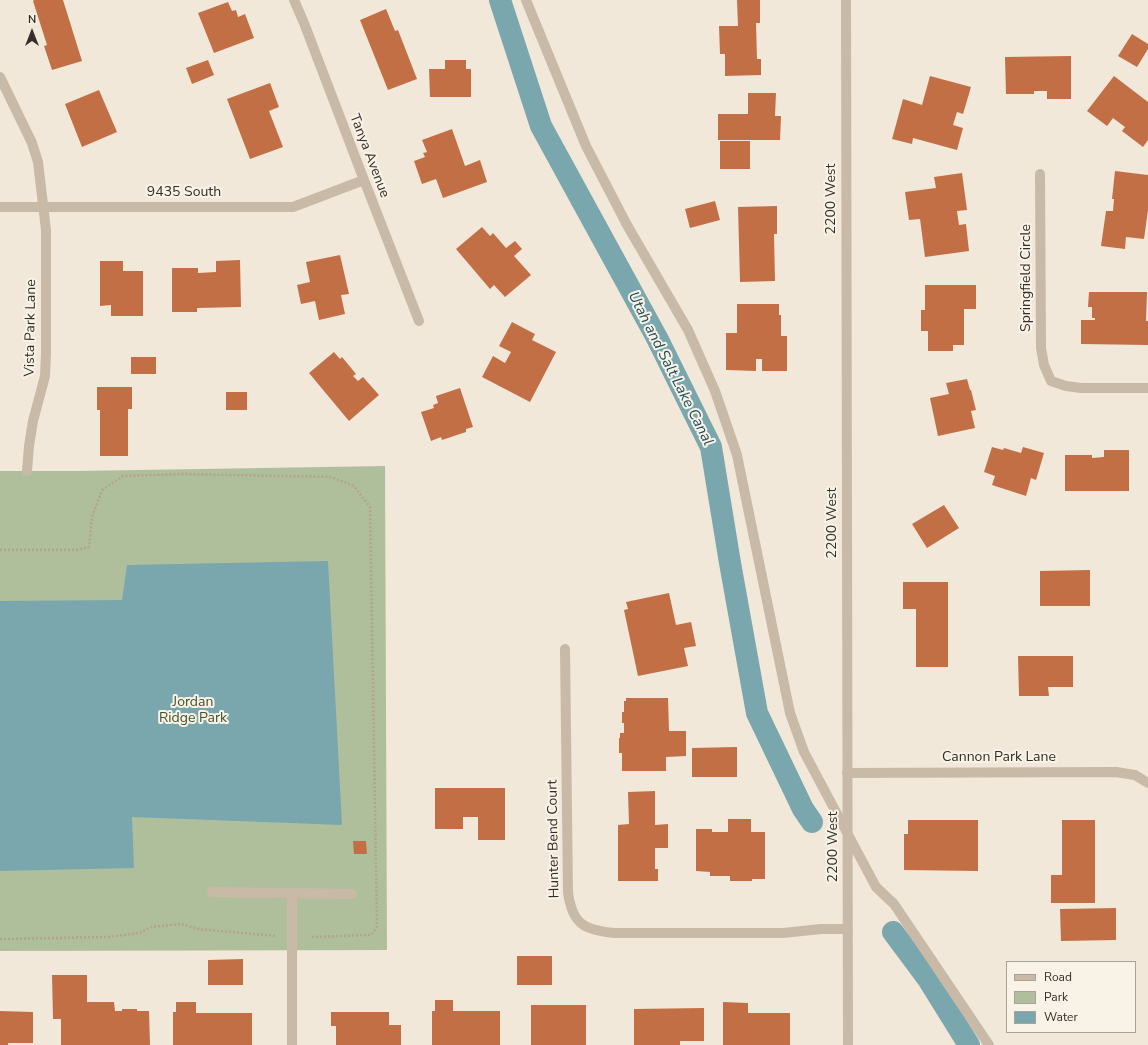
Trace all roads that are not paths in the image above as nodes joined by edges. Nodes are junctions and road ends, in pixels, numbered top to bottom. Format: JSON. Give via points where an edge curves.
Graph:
{"nodes":[{"id":1,"x":294,"y":0,"type":"edge"},
{"id":2,"x":526,"y":0,"type":"edge"},
{"id":3,"x":846,"y":0,"type":"edge"},
{"id":4,"x":0,"y":77,"type":"edge"},
{"id":5,"x":1040,"y":174,"type":"dead end"},
{"id":6,"x":364,"y":180,"type":"junction"},
{"id":7,"x":0,"y":208,"type":"edge"},
{"id":8,"x":44,"y":208,"type":"junction"},
{"id":9,"x":418,"y":321,"type":"dead end"},
{"id":10,"x":1148,"y":388,"type":"edge"},
{"id":11,"x":27,"y":471,"type":"dead end"},
{"id":12,"x":565,"y":649,"type":"dead end"},
{"id":13,"x":848,"y":773,"type":"junction"},
{"id":14,"x":1148,"y":783,"type":"edge"},
{"id":15,"x":848,"y":834,"type":"junction"},
{"id":16,"x":212,"y":892,"type":"dead end"},
{"id":17,"x":292,"y":893,"type":"junction"},
{"id":18,"x":352,"y":894,"type":"dead end"},
{"id":19,"x":848,"y":929,"type":"junction"},
{"id":20,"x":292,"y":1045,"type":"edge"},
{"id":21,"x":848,"y":1045,"type":"edge"},
{"id":22,"x":988,"y":1045,"type":"edge"}],
"edges":[{"from":1,"to":6,"type":"street","name":"Tanya Avenue"},
{"from":2,"to":15,"type":"street","via":[[586,146],[627,225],[688,330],[716,391],[738,455],[790,713],[804,752]]},
{"from":3,"to":13,"type":"street","name":"2200 West"},
{"from":4,"to":8,"type":"street","name":"Vista Park Lane","via":[[32,143],[38,162]]},
{"from":5,"to":10,"type":"street","name":"Springfield Circle","via":[[1041,348],[1044,365],[1051,381],[1081,388]]},
{"from":6,"to":8,"type":"street","name":"9435 South","via":[[293,207]]},
{"from":6,"to":9,"type":"street","name":"Tanya Avenue"},
{"from":7,"to":8,"type":"street","name":"9435 South"},
{"from":8,"to":11,"type":"street","name":"Vista Park Lane","via":[[46,369],[33,421]]},
{"from":12,"to":19,"type":"street","name":"Hunter Bend Court","via":[[568,892],[576,919],[586,927],[614,933],[782,933]]},
{"from":13,"to":14,"type":"street","name":"Cannon Park Lane","via":[[1116,772],[1135,775]]},
{"from":13,"to":15,"type":"street","name":"2200 West"},
{"from":15,"to":19,"type":"street","name":"2200 West"},
{"from":15,"to":22,"type":"street","via":[[876,887],[894,904]]},
{"from":16,"to":17,"type":"street"},
{"from":17,"to":18,"type":"street"},
{"from":17,"to":20,"type":"street"},
{"from":19,"to":21,"type":"street","name":"2200 West"}]}
